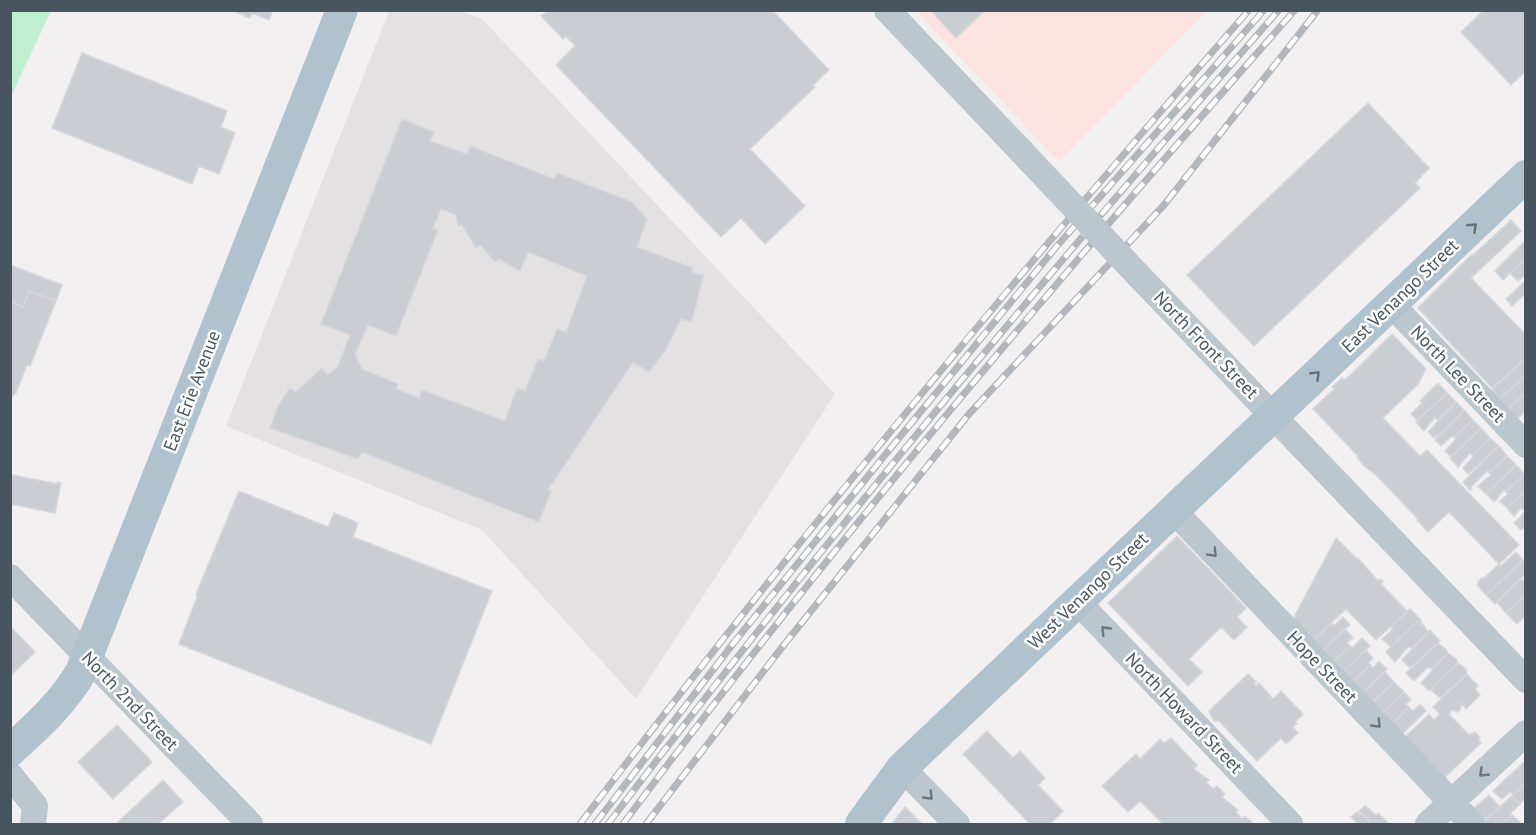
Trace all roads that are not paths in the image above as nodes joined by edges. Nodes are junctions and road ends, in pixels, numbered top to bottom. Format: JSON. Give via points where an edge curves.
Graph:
{"nodes":[{"id":1,"x":342,"y":10,"type":"edge"},
{"id":2,"x":887,"y":10,"type":"edge"},
{"id":3,"x":1520,"y":191,"type":"edge"},
{"id":4,"x":1391,"y":304,"type":"junction"},
{"id":5,"x":1274,"y":416,"type":"junction"},
{"id":6,"x":1526,"y":445,"type":"edge"},
{"id":7,"x":1173,"y":510,"type":"junction"},
{"id":8,"x":10,"y":577,"type":"edge"},
{"id":9,"x":1077,"y":601,"type":"junction"},
{"id":10,"x":88,"y":657,"type":"junction"},
{"id":11,"x":1526,"y":680,"type":"edge"},
{"id":12,"x":1526,"y":733,"type":"edge"},
{"id":13,"x":10,"y":751,"type":"edge"},
{"id":14,"x":902,"y":768,"type":"junction"},
{"id":15,"x":10,"y":775,"type":"edge"},
{"id":16,"x":1451,"y":802,"type":"junction"},
{"id":17,"x":33,"y":825,"type":"edge"},
{"id":18,"x":250,"y":825,"type":"edge"},
{"id":19,"x":861,"y":825,"type":"edge"},
{"id":20,"x":957,"y":825,"type":"edge"},
{"id":21,"x":1290,"y":825,"type":"edge"},
{"id":22,"x":1428,"y":825,"type":"edge"},
{"id":23,"x":1472,"y":825,"type":"edge"}],
"edges":[{"from":1,"to":10,"type":"main road","name":"East Erie Avenue"},
{"from":2,"to":5,"type":"street","name":"North Front Street","bridge":true},
{"from":4,"to":3,"type":"main road","name":"East Venango Street","one_way":true},
{"from":5,"to":4,"type":"main road","name":"East Venango Street","one_way":true},
{"from":4,"to":6,"type":"street","name":"North Lee Street"},
{"from":5,"to":7,"type":"main road","name":"West Venango Street"},
{"from":5,"to":11,"type":"street","name":"North Front Street"},
{"from":7,"to":9,"type":"main road","name":"West Venango Street"},
{"from":7,"to":16,"type":"street","name":"Hope Street","one_way":true},
{"from":8,"to":10,"type":"street","name":"North 2nd Street"},
{"from":9,"to":14,"type":"main road","name":"West Venango Street"},
{"from":21,"to":9,"type":"street","name":"North Howard Street","one_way":true},
{"from":10,"to":13,"type":"main road","name":"East Erie Avenue","via":[[57,706]]},
{"from":10,"to":18,"type":"street","name":"North 2nd Street"},
{"from":12,"to":16,"type":"street","one_way":true},
{"from":14,"to":19,"type":"main road","name":"West Venango Street"},
{"from":14,"to":20,"type":"street","one_way":true},
{"from":15,"to":17,"type":"street","via":[[35,806]]},
{"from":16,"to":22,"type":"street"},
{"from":16,"to":23,"type":"street","name":"Hope Street"}]}
